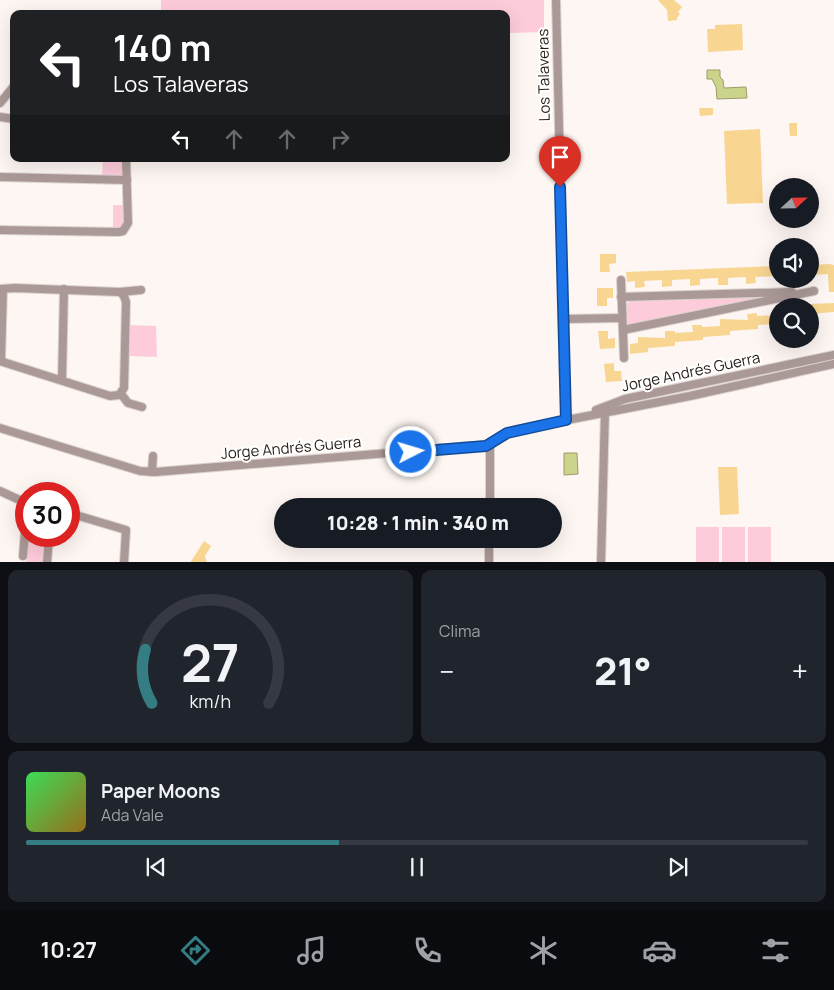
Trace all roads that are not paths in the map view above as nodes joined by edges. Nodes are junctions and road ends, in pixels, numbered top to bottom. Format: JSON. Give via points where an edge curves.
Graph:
{"nodes":[{"id":1,"x":556,"y":0,"type":"edge"},
{"id":2,"x":10,"y":91,"type":"edge"},
{"id":3,"x":0,"y":103,"type":"edge"},
{"id":4,"x":126,"y":162,"type":"edge"},
{"id":5,"x":0,"y":177,"type":"edge"},
{"id":6,"x":127,"y":180,"type":"junction"},
{"id":7,"x":0,"y":230,"type":"edge"},
{"id":8,"x":621,"y":280,"type":"dead end"},
{"id":9,"x":1,"y":289,"type":"edge"},
{"id":10,"x":64,"y":289,"type":"junction"},
{"id":11,"x":140,"y":290,"type":"dead end"},
{"id":12,"x":120,"y":292,"type":"junction"},
{"id":13,"x":621,"y":297,"type":"junction"},
{"id":14,"x":622,"y":318,"type":"junction"},
{"id":15,"x":564,"y":319,"type":"junction"},
{"id":16,"x":623,"y":330,"type":"junction"},
{"id":17,"x":834,"y":355,"type":"edge"},
{"id":18,"x":624,"y":358,"type":"dead end"},
{"id":19,"x":0,"y":361,"type":"edge"},
{"id":20,"x":834,"y":364,"type":"edge"},
{"id":21,"x":62,"y":380,"type":"junction"},
{"id":22,"x":121,"y":394,"type":"junction"},
{"id":23,"x":142,"y":407,"type":"dead end"},
{"id":24,"x":605,"y":411,"type":"junction"},
{"id":25,"x":585,"y":416,"type":"junction"},
{"id":26,"x":566,"y":420,"type":"junction"},
{"id":27,"x":0,"y":428,"type":"edge"},
{"id":28,"x":490,"y":444,"type":"junction"},
{"id":29,"x":153,"y":456,"type":"dead end"},
{"id":30,"x":152,"y":472,"type":"junction"},
{"id":31,"x":0,"y":491,"type":"edge"},
{"id":32,"x":15,"y":496,"type":"edge"},
{"id":33,"x":490,"y":498,"type":"edge"},
{"id":34,"x":80,"y":516,"type":"edge"},
{"id":35,"x":24,"y":547,"type":"edge"},
{"id":36,"x":48,"y":547,"type":"edge"},
{"id":37,"x":489,"y":548,"type":"edge"},
{"id":38,"x":23,"y":556,"type":"dead end"},
{"id":39,"x":47,"y":562,"type":"edge"},
{"id":40,"x":124,"y":562,"type":"edge"},
{"id":41,"x":489,"y":562,"type":"edge"},
{"id":42,"x":601,"y":562,"type":"edge"}],
"edges":[{"from":1,"to":15,"type":"street","name":"Los Talaveras"},
{"from":2,"to":3,"type":"street"},
{"from":4,"to":6,"type":"street"},
{"from":5,"to":6,"type":"street"},
{"from":6,"to":7,"type":"street","via":[[128,223],[122,232]]},
{"from":8,"to":13,"type":"street"},
{"from":9,"to":10,"type":"street"},
{"from":9,"to":19,"type":"street"},
{"from":10,"to":12,"type":"street"},
{"from":10,"to":21,"type":"street"},
{"from":11,"to":12,"type":"street"},
{"from":12,"to":22,"type":"street","via":[[126,302],[124,388]]},
{"from":13,"to":14,"type":"street"},
{"from":13,"to":16,"type":"street","via":[[814,291]]},
{"from":14,"to":15,"type":"street"},
{"from":14,"to":16,"type":"street"},
{"from":15,"to":26,"type":"street","name":"Los Talaveras"},
{"from":16,"to":18,"type":"street"},
{"from":17,"to":25,"type":"street","name":"Jorge Andrés Guerra","via":[[625,399]]},
{"from":19,"to":21,"type":"street"},
{"from":20,"to":24,"type":"street","name":"Jorge Andrés Guerra"},
{"from":21,"to":22,"type":"street","via":[[112,396]]},
{"from":22,"to":23,"type":"street","via":[[128,402]]},
{"from":24,"to":25,"type":"street","name":"Jorge Andrés Guerra"},
{"from":24,"to":42,"type":"street"},
{"from":25,"to":26,"type":"street","name":"Jorge Andrés Guerra"},
{"from":26,"to":28,"type":"street","name":"Jorge Andrés Guerra","via":[[507,433]]},
{"from":27,"to":30,"type":"street","name":"Jorge Andrés Guerra","via":[[130,469]]},
{"from":28,"to":30,"type":"street","name":"Jorge Andrés Guerra"},
{"from":28,"to":33,"type":"street"},
{"from":29,"to":30,"type":"street"},
{"from":31,"to":32,"type":"street"},
{"from":34,"to":40,"type":"street","via":[[126,530]]},
{"from":35,"to":38,"type":"street"},
{"from":36,"to":39,"type":"street"},
{"from":37,"to":41,"type":"street"}]}
